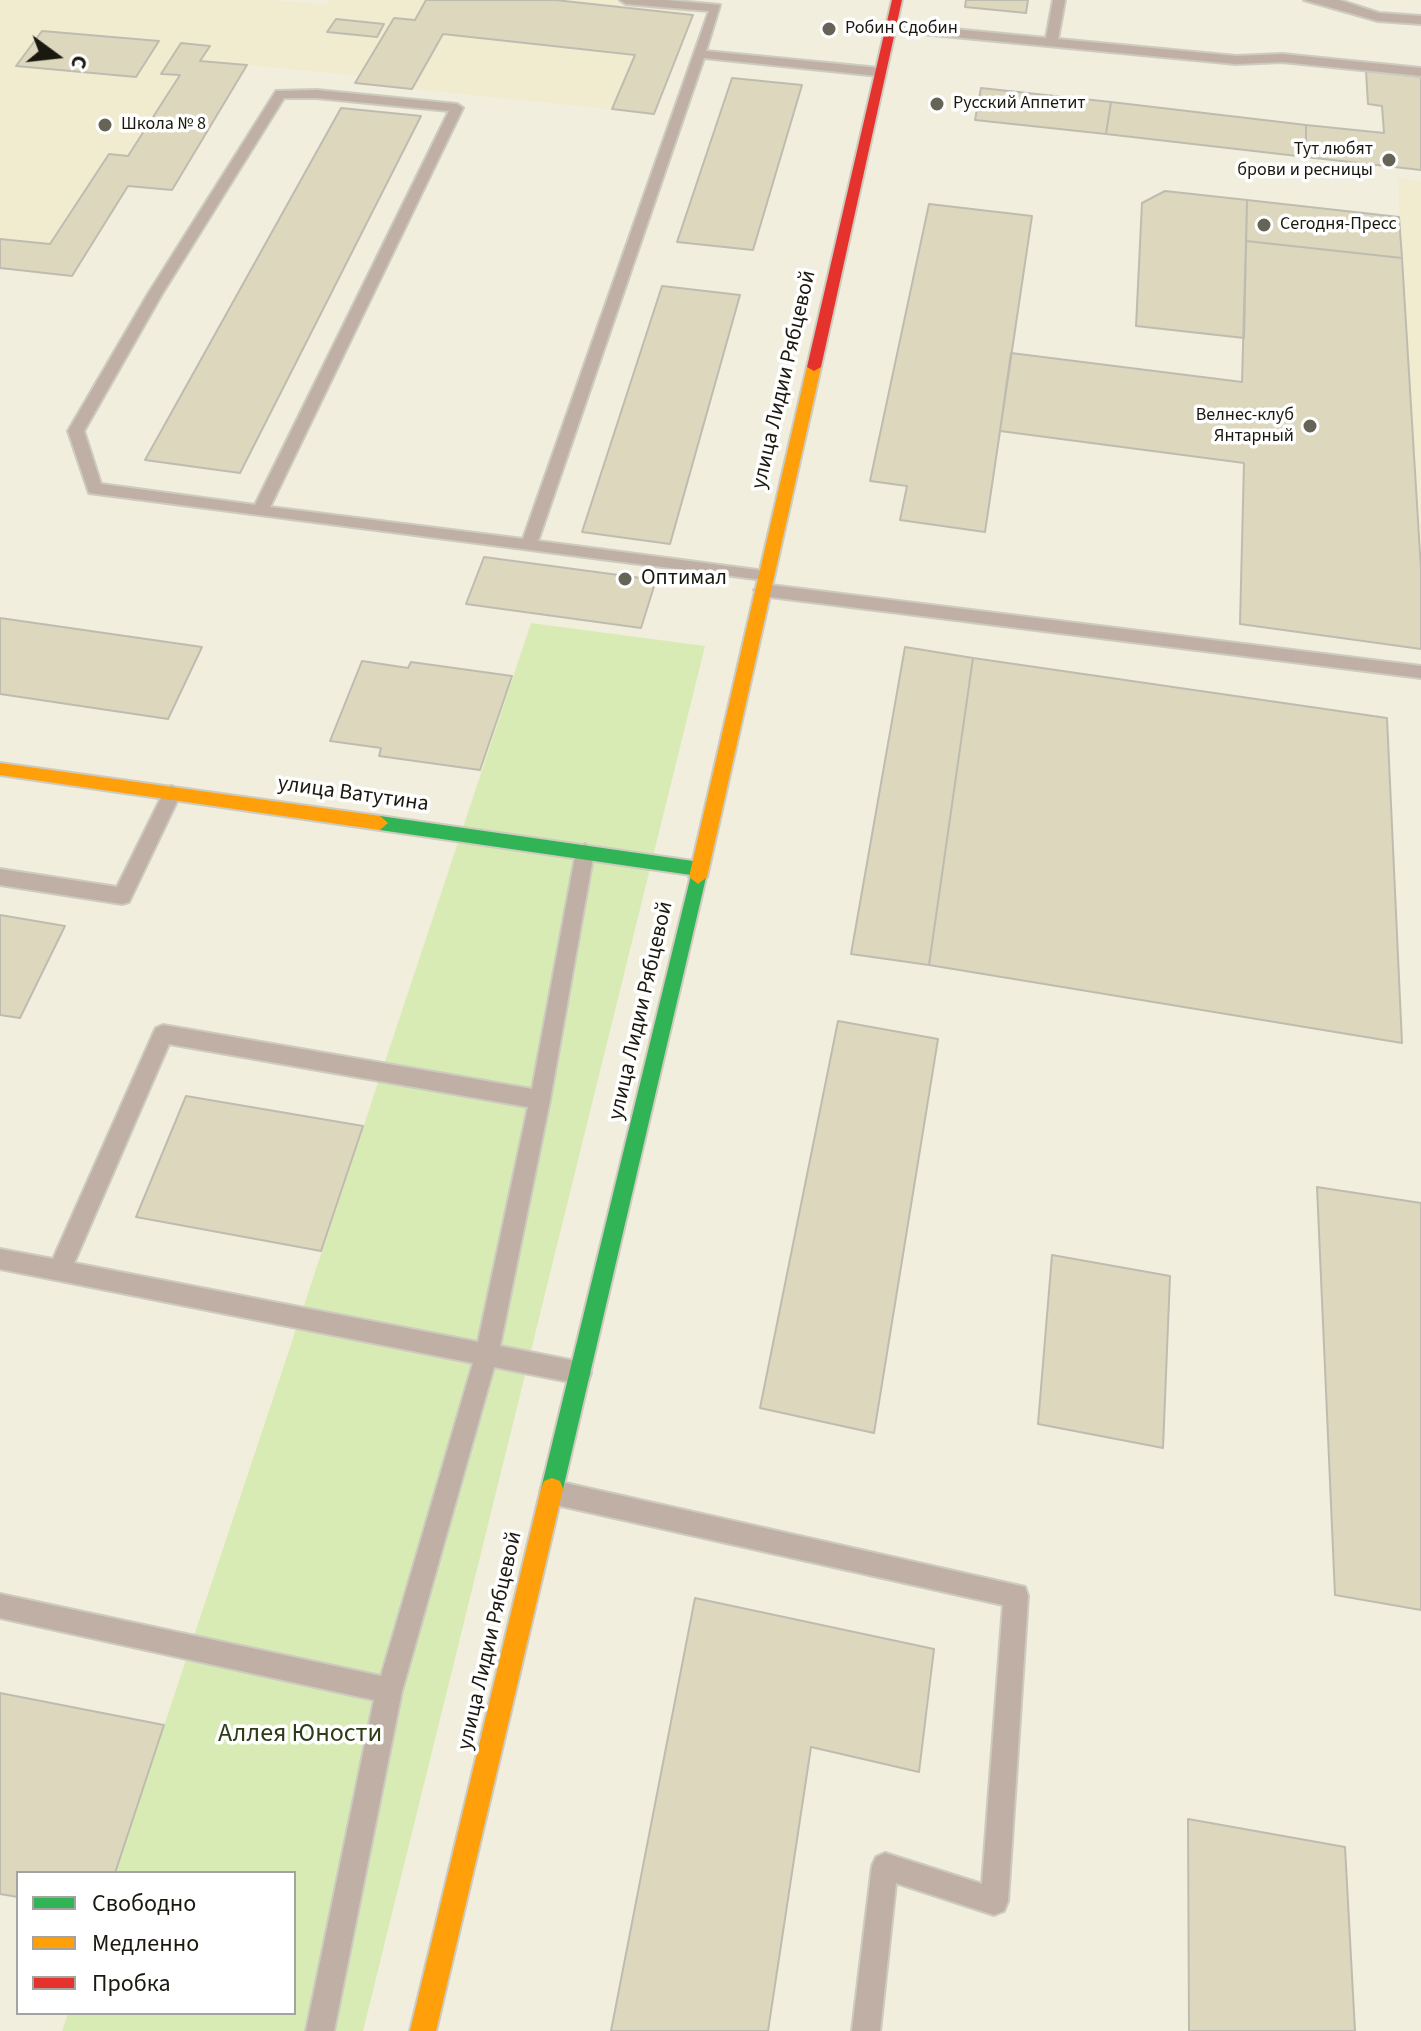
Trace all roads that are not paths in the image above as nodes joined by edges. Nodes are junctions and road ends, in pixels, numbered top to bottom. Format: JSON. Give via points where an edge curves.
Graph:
{"nodes":[{"id":1,"x":626,"y":0,"type":"edge"},
{"id":2,"x":897,"y":0,"type":"edge"},
{"id":3,"x":1059,"y":0,"type":"edge"},
{"id":4,"x":1310,"y":0,"type":"edge"},
{"id":5,"x":720,"y":4,"type":"edge"},
{"id":6,"x":1421,"y":20,"type":"edge"},
{"id":7,"x":891,"y":27,"type":"junction"},
{"id":8,"x":1051,"y":42,"type":"junction"},
{"id":9,"x":699,"y":54,"type":"junction"},
{"id":10,"x":879,"y":72,"type":"junction"},
{"id":11,"x":1421,"y":72,"type":"edge"},
{"id":12,"x":260,"y":511,"type":"junction"},
{"id":13,"x":529,"y":545,"type":"junction"},
{"id":14,"x":764,"y":583,"type":"junction"},
{"id":15,"x":1421,"y":672,"type":"edge"},
{"id":16,"x":0,"y":769,"type":"edge"},
{"id":17,"x":172,"y":793,"type":"junction"},
{"id":18,"x":585,"y":852,"type":"junction"},
{"id":19,"x":700,"y":869,"type":"junction"},
{"id":20,"x":0,"y":877,"type":"edge"},
{"id":21,"x":540,"y":1100,"type":"junction"},
{"id":22,"x":0,"y":1259,"type":"edge"},
{"id":23,"x":59,"y":1271,"type":"junction"},
{"id":24,"x":486,"y":1357,"type":"junction"},
{"id":25,"x":580,"y":1373,"type":"junction"},
{"id":26,"x":552,"y":1492,"type":"junction"},
{"id":27,"x":0,"y":1606,"type":"edge"},
{"id":28,"x":389,"y":1691,"type":"junction"},
{"id":29,"x":320,"y":2031,"type":"edge"},
{"id":30,"x":423,"y":2031,"type":"edge"},
{"id":31,"x":866,"y":2031,"type":"edge"}],
"edges":[{"from":1,"to":5,"type":"lane"},
{"from":2,"to":7,"type":"street","name":"улица Лидии Рябцевой"},
{"from":3,"to":8,"type":"lane"},
{"from":4,"to":6,"type":"lane","via":[[1378,17]]},
{"from":5,"to":9,"type":"lane"},
{"from":7,"to":8,"type":"lane"},
{"from":7,"to":10,"type":"street","name":"улица Лидии Рябцевой"},
{"from":8,"to":11,"type":"lane"},
{"from":9,"to":10,"type":"lane"},
{"from":9,"to":13,"type":"lane"},
{"from":10,"to":14,"type":"street","name":"улица Лидии Рябцевой"},
{"from":12,"to":12,"type":"lane","via":[[95,489],[76,431],[280,94],[457,108]]},
{"from":12,"to":13,"type":"lane"},
{"from":13,"to":14,"type":"lane"},
{"from":14,"to":15,"type":"lane"},
{"from":14,"to":19,"type":"street","name":"улица Лидии Рябцевой"},
{"from":16,"to":17,"type":"street","name":"улица Ватутина"},
{"from":17,"to":18,"type":"street","name":"улица Ватутина"},
{"from":17,"to":20,"type":"lane","via":[[122,896]]},
{"from":18,"to":19,"type":"street","name":"улица Ватутина"},
{"from":18,"to":21,"type":"lane"},
{"from":19,"to":25,"type":"street","name":"улица Лидии Рябцевой"},
{"from":21,"to":23,"type":"lane","via":[[163,1034]]},
{"from":21,"to":24,"type":"lane"},
{"from":22,"to":23,"type":"lane"},
{"from":23,"to":24,"type":"lane"},
{"from":24,"to":25,"type":"lane"},
{"from":24,"to":28,"type":"lane"},
{"from":25,"to":26,"type":"street","name":"улица Лидии Рябцевой"},
{"from":26,"to":30,"type":"street","name":"улица Лидии Рябцевой"},
{"from":26,"to":31,"type":"lane","via":[[1016,1596],[994,1901],[885,1866]]},
{"from":27,"to":28,"type":"lane"},
{"from":28,"to":29,"type":"lane"}]}
